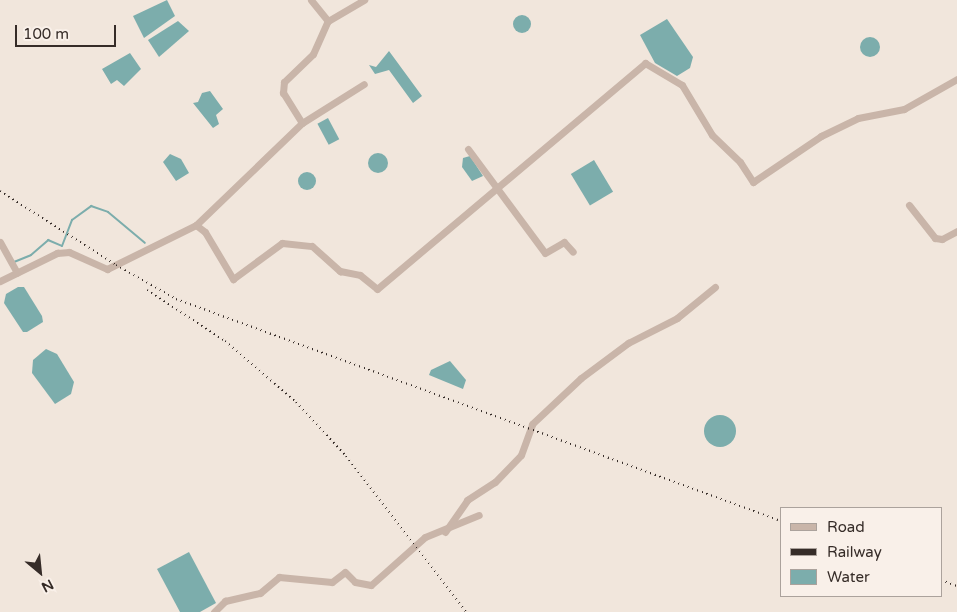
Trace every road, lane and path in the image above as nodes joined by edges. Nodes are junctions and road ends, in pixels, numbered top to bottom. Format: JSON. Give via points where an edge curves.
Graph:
{"nodes":[{"id":1,"x":311,"y":0,"type":"edge"},
{"id":2,"x":364,"y":0,"type":"edge"},
{"id":3,"x":328,"y":21,"type":"junction"},
{"id":4,"x":957,"y":79,"type":"edge"},
{"id":5,"x":364,"y":84,"type":"dead end"},
{"id":6,"x":302,"y":123,"type":"junction"},
{"id":7,"x":468,"y":149,"type":"dead end"},
{"id":8,"x":499,"y":186,"type":"junction"},
{"id":9,"x":909,"y":205,"type":"dead end"},
{"id":10,"x":196,"y":225,"type":"junction"},
{"id":11,"x":957,"y":231,"type":"edge"},
{"id":12,"x":0,"y":242,"type":"edge"},
{"id":13,"x":573,"y":252,"type":"dead end"},
{"id":14,"x":17,"y":273,"type":"junction"},
{"id":15,"x":0,"y":281,"type":"edge"},
{"id":16,"x":715,"y":287,"type":"dead end"},
{"id":17,"x":480,"y":515,"type":"dead end"},
{"id":18,"x":445,"y":532,"type":"junction"},
{"id":19,"x":214,"y":612,"type":"edge"}],
"edges":[{"from":1,"to":3,"type":"street"},
{"from":2,"to":3,"type":"street"},
{"from":3,"to":6,"type":"street","via":[[313,54],[284,82],[283,93]]},
{"from":4,"to":8,"type":"street","via":[[904,109],[858,118],[821,136],[752,182],[740,162],[712,135],[682,85],[645,62]]},
{"from":5,"to":6,"type":"street"},
{"from":6,"to":10,"type":"street"},
{"from":7,"to":8,"type":"street"},
{"from":8,"to":10,"type":"street","via":[[377,289],[360,275],[340,271],[312,246],[282,243],[234,279],[205,232]]},
{"from":8,"to":13,"type":"street","via":[[545,253],[564,242]]},
{"from":9,"to":11,"type":"street","via":[[935,238],[942,239]]},
{"from":10,"to":14,"type":"street","via":[[107,269],[69,252],[57,253]]},
{"from":12,"to":14,"type":"street"},
{"from":14,"to":15,"type":"street"},
{"from":16,"to":18,"type":"street","via":[[677,318],[628,343],[581,378],[532,424],[522,455],[495,482],[467,500]]},
{"from":17,"to":18,"type":"street"},
{"from":18,"to":19,"type":"street","via":[[425,538],[371,585],[355,582],[345,572],[332,582],[280,576],[260,592],[225,601]]}]}
